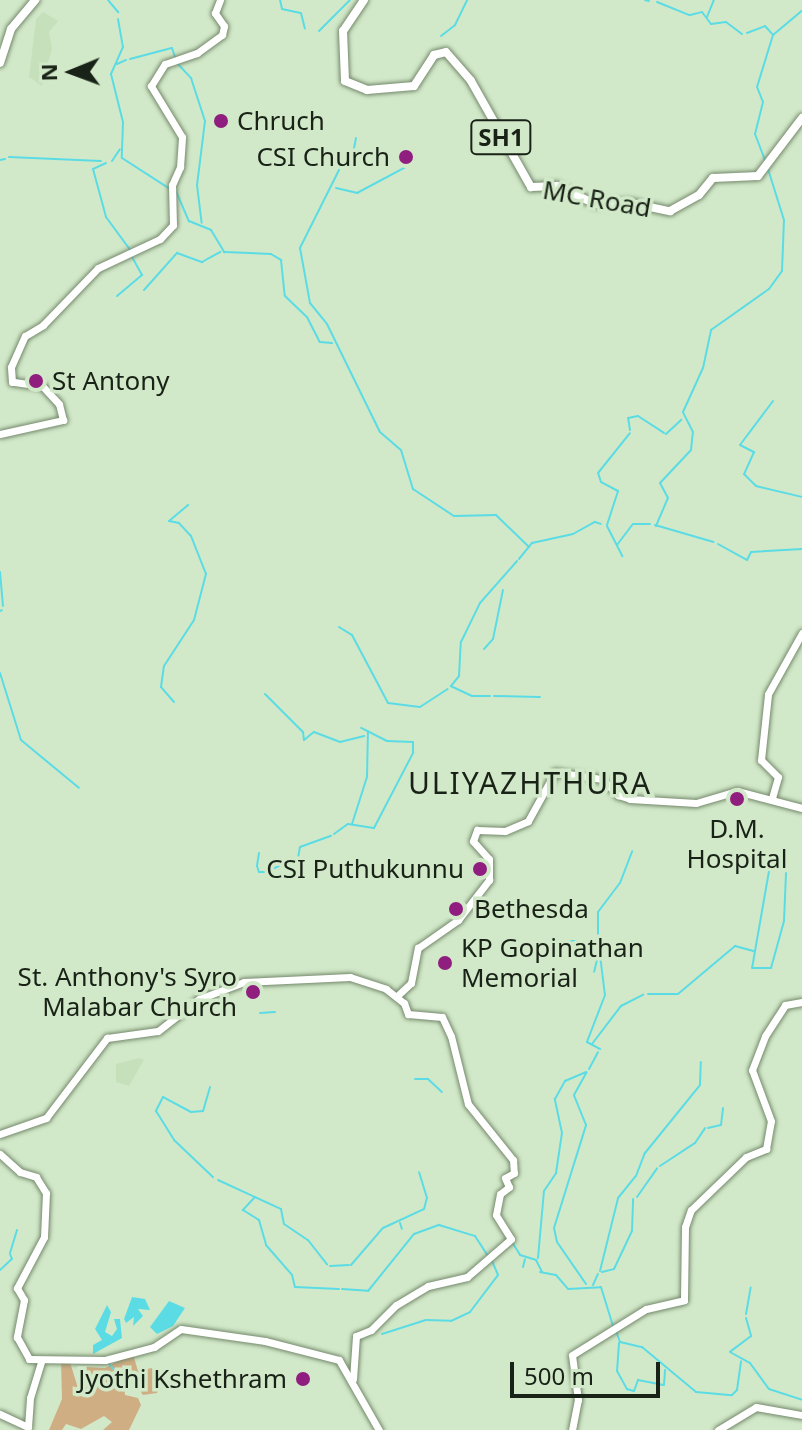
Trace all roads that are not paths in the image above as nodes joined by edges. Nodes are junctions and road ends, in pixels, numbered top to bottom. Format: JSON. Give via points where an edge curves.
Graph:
{"nodes":[{"id":1,"x":35,"y":0,"type":"edge"},
{"id":2,"x":220,"y":0,"type":"edge"},
{"id":3,"x":364,"y":0,"type":"edge"},
{"id":4,"x":0,"y":63,"type":"edge"},
{"id":5,"x":802,"y":118,"type":"edge"},
{"id":6,"x":0,"y":434,"type":"edge"},
{"id":7,"x":802,"y":633,"type":"edge"},
{"id":8,"x":772,"y":798,"type":"junction"},
{"id":9,"x":802,"y":808,"type":"edge"},
{"id":10,"x":397,"y":996,"type":"junction"},
{"id":11,"x":798,"y":1003,"type":"edge"},
{"id":12,"x":0,"y":1134,"type":"edge"},
{"id":13,"x":0,"y":1154,"type":"edge"},
{"id":14,"x":41,"y":1362,"type":"junction"},
{"id":15,"x":353,"y":1379,"type":"junction"},
{"id":16,"x":0,"y":1414,"type":"edge"},
{"id":17,"x":802,"y":1415,"type":"edge"},
{"id":18,"x":379,"y":1430,"type":"edge"},
{"id":19,"x":572,"y":1430,"type":"edge"},
{"id":20,"x":718,"y":1430,"type":"edge"}],
"edges":[{"from":1,"to":4,"type":"main road","via":[[11,29]]},
{"from":2,"to":6,"type":"main road","via":[[215,13],[224,26],[222,35],[197,53],[165,64],[151,86],[182,137],[172,189],[174,222],[168,233],[98,268],[43,325],[25,336],[17,349],[12,382],[42,386],[59,404],[63,420]]},
{"from":3,"to":5,"type":"main road","name":"MC Road","number":"SH1","via":[[343,31],[345,81],[367,90],[411,87],[420,82],[434,55],[446,52],[471,81],[531,187],[557,186],[595,204],[670,211],[699,195],[713,178],[750,178]]},
{"from":7,"to":8,"type":"main road","via":[[768,694],[761,760],[778,777]]},
{"from":8,"to":9,"type":"main road"},
{"from":8,"to":10,"type":"main road","via":[[732,791],[696,803],[630,799],[613,792],[602,779],[559,770],[551,775],[528,821],[505,831],[477,830],[473,841],[489,859],[489,880],[458,920],[418,948],[411,983]]},
{"from":10,"to":12,"type":"main road","via":[[350,977],[244,982],[199,999],[158,1031],[107,1038],[46,1118]]},
{"from":10,"to":15,"type":"main road","via":[[408,1014],[443,1019],[468,1104],[511,1152],[515,1171],[505,1177],[509,1187],[499,1195],[496,1216],[511,1239],[461,1280],[428,1286],[356,1336]]},
{"from":11,"to":19,"type":"main road","via":[[785,1005],[752,1070],[771,1121],[770,1142],[765,1150],[746,1157],[691,1210],[685,1229],[684,1300],[643,1311],[572,1355],[578,1406]]},
{"from":13,"to":14,"type":"main road","via":[[13,1168],[36,1177],[46,1193],[44,1237],[17,1288],[24,1300],[17,1337],[27,1358]]},
{"from":14,"to":15,"type":"main road","via":[[59,1356],[85,1363],[105,1360],[154,1347],[181,1329],[326,1355],[339,1360]]},
{"from":14,"to":16,"type":"main road","via":[[28,1427]]},
{"from":15,"to":18,"type":"main road"},
{"from":17,"to":20,"type":"main road","via":[[756,1407]]}]}
